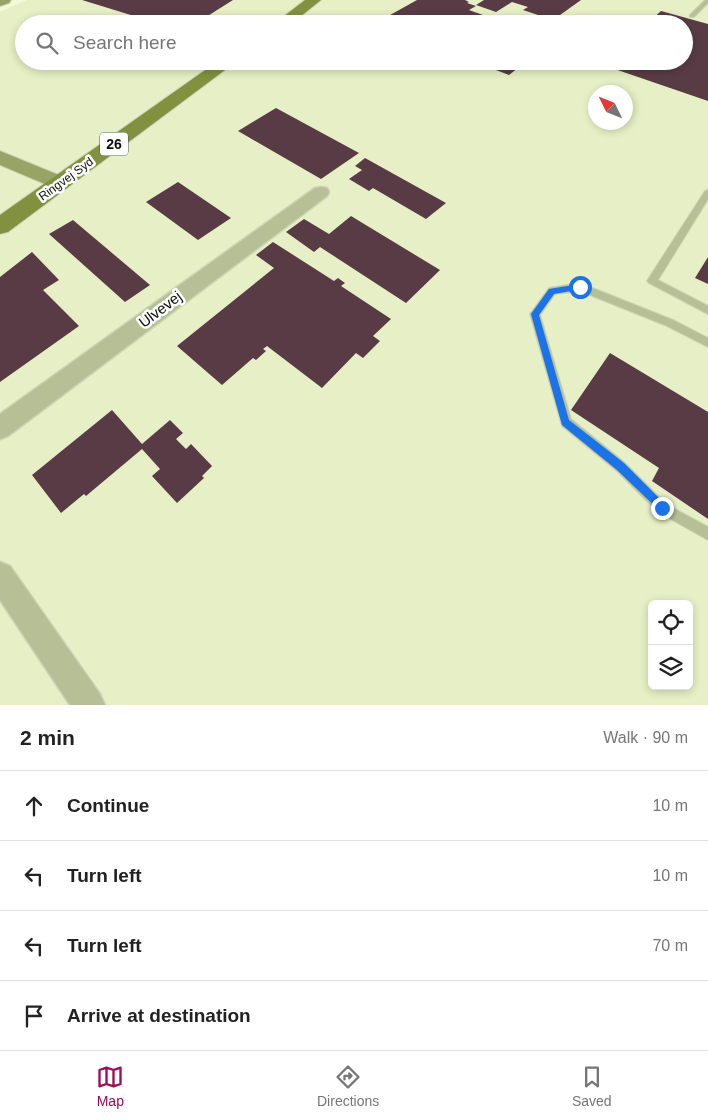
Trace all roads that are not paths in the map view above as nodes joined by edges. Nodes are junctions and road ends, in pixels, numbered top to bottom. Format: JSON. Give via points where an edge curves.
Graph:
{"nodes":[{"id":1,"x":4,"y":0,"type":"edge"},
{"id":2,"x":314,"y":0,"type":"edge"},
{"id":3,"x":708,"y":0,"type":"edge"},
{"id":4,"x":0,"y":2,"type":"edge"},
{"id":5,"x":293,"y":15,"type":"edge"},
{"id":6,"x":693,"y":15,"type":"edge"},
{"id":7,"x":216,"y":70,"type":"edge"},
{"id":8,"x":0,"y":157,"type":"edge"},
{"id":9,"x":59,"y":183,"type":"junction"},
{"id":10,"x":321,"y":192,"type":"dead end"},
{"id":11,"x":708,"y":193,"type":"edge"},
{"id":12,"x":0,"y":226,"type":"edge"},
{"id":13,"x":708,"y":310,"type":"edge"},
{"id":14,"x":708,"y":343,"type":"edge"},
{"id":15,"x":0,"y":428,"type":"edge"},
{"id":16,"x":708,"y":534,"type":"edge"},
{"id":17,"x":0,"y":577,"type":"edge"},
{"id":18,"x":89,"y":705,"type":"edge"}],
"edges":[{"from":1,"to":4,"type":"street"},
{"from":2,"to":5,"type":"main road"},
{"from":3,"to":6,"type":"lane"},
{"from":7,"to":9,"type":"main road","name":"Ringvej Syd","number":"26"},
{"from":8,"to":9,"type":"street"},
{"from":9,"to":12,"type":"main road","name":"Ringvej Syd","number":"26"},
{"from":10,"to":15,"type":"street","name":"Ulvevej"},
{"from":11,"to":13,"type":"lane","via":[[652,280]]},
{"from":14,"to":16,"type":"lane","via":[[670,323],[580,287],[552,292],[535,314],[566,422],[621,467],[662,508]]},
{"from":17,"to":18,"type":"street"}]}
